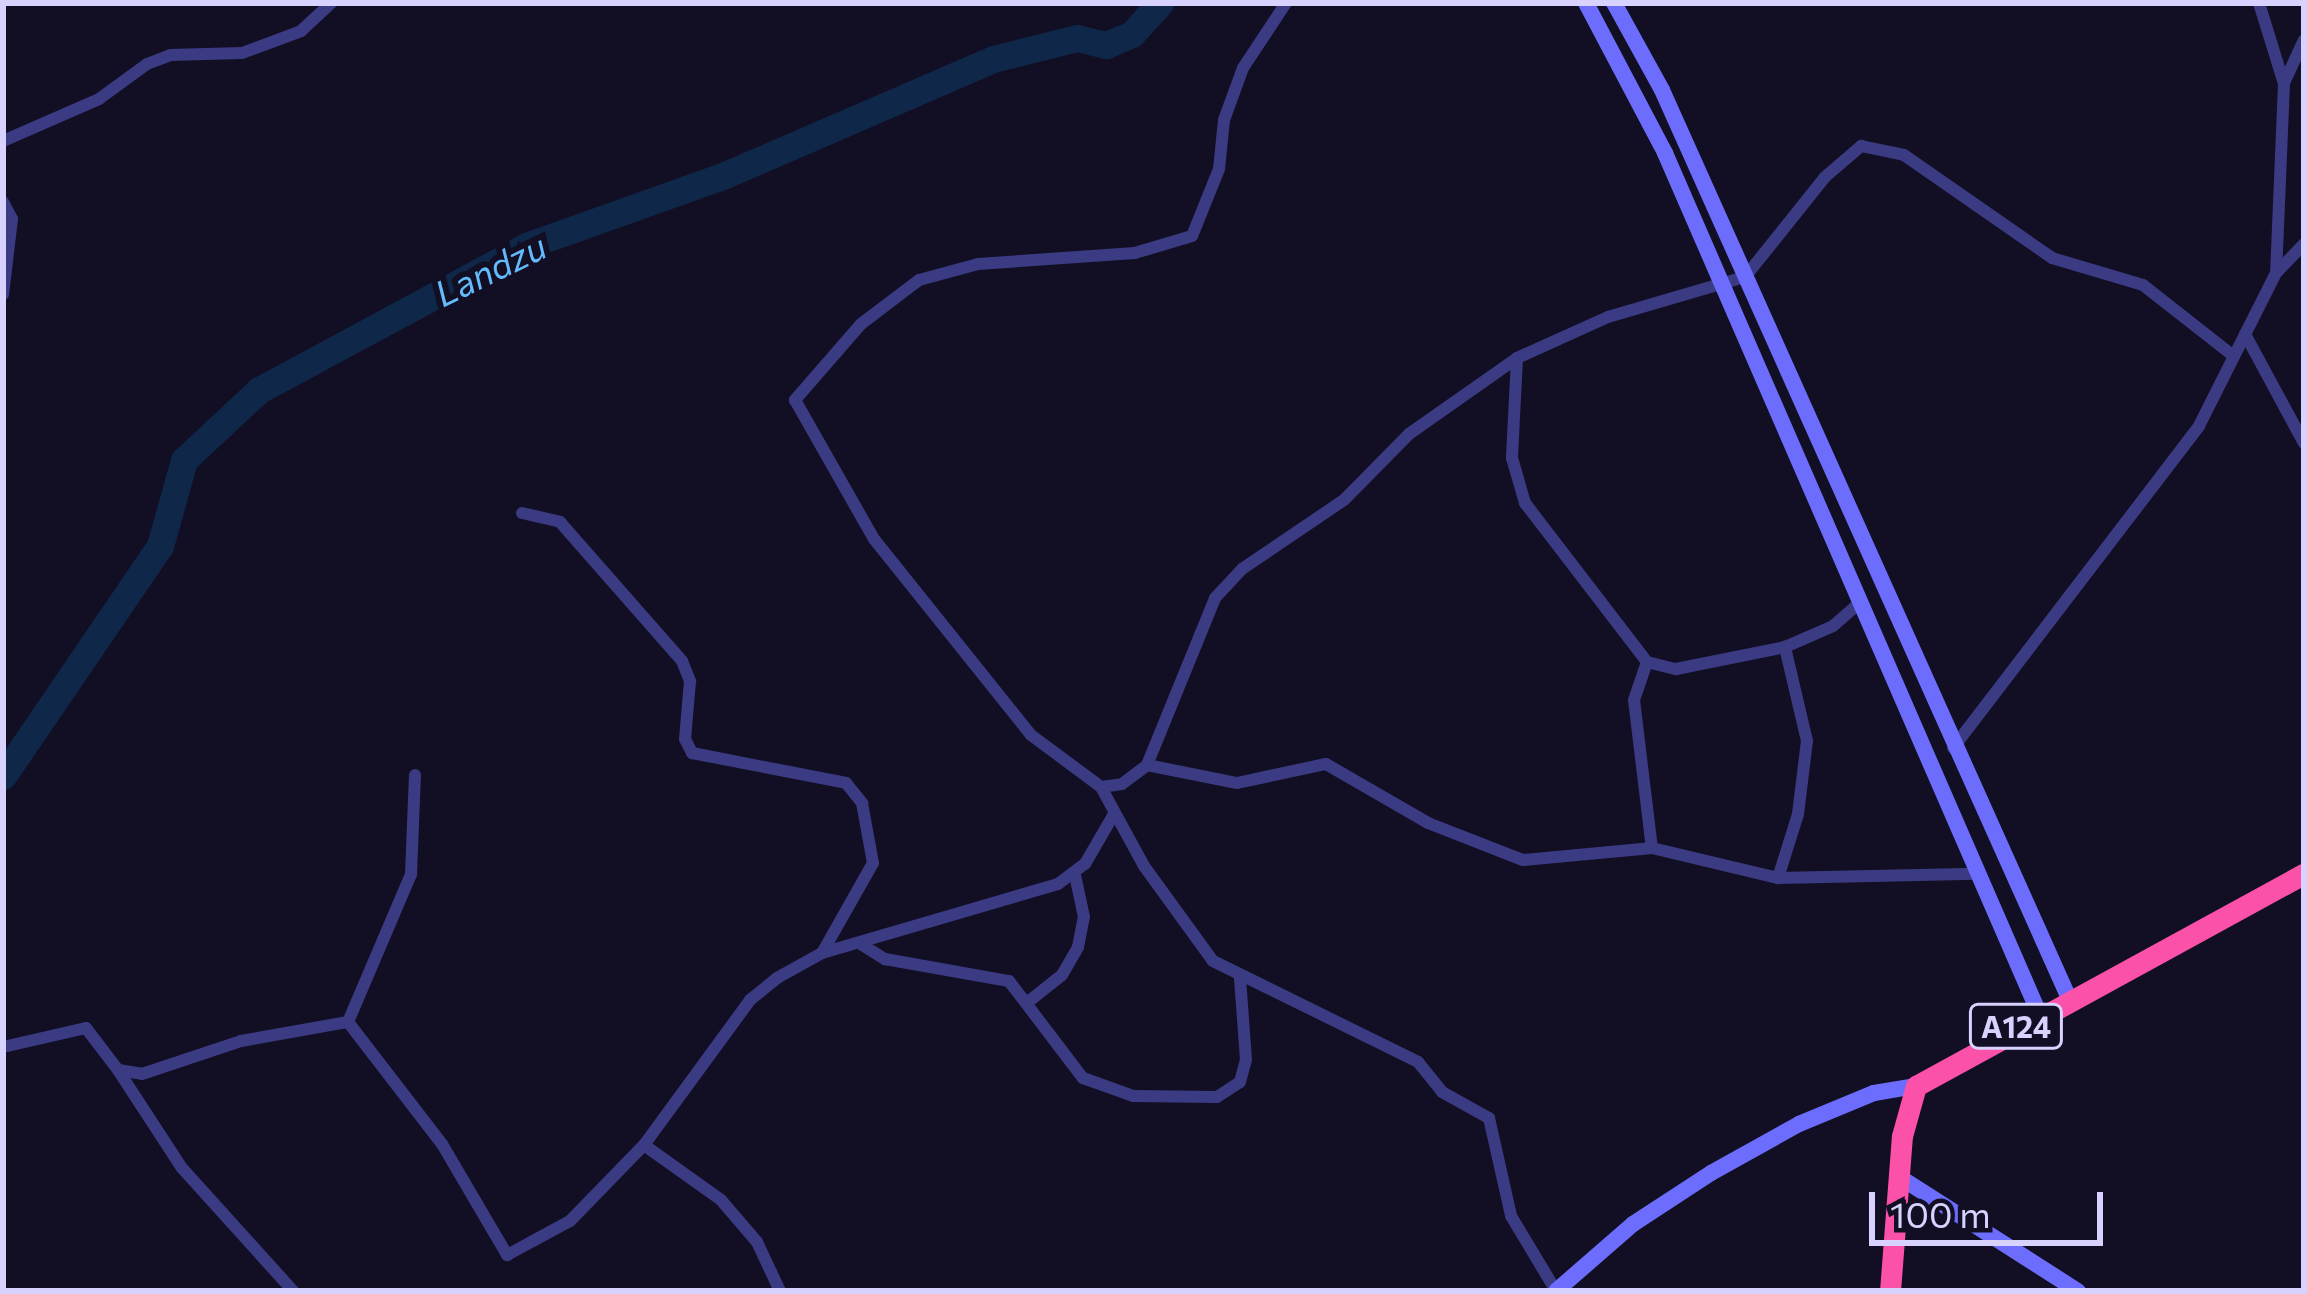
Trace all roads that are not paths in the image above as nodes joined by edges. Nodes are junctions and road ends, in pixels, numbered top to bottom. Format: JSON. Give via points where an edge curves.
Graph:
{"nodes":[{"id":1,"x":331,"y":3,"type":"edge"},
{"id":2,"x":1286,"y":3,"type":"edge"},
{"id":3,"x":1586,"y":3,"type":"edge"},
{"id":4,"x":1614,"y":3,"type":"edge"},
{"id":5,"x":2259,"y":3,"type":"edge"},
{"id":6,"x":2304,"y":40,"type":"edge"},
{"id":7,"x":2284,"y":85,"type":"junction"},
{"id":8,"x":3,"y":141,"type":"edge"},
{"id":9,"x":3,"y":202,"type":"edge"},
{"id":10,"x":2304,"y":244,"type":"edge"},
{"id":11,"x":2276,"y":273,"type":"junction"},
{"id":12,"x":1745,"y":277,"type":"junction"},
{"id":13,"x":1722,"y":285,"type":"junction"},
{"id":14,"x":3,"y":294,"type":"edge"},
{"id":15,"x":2245,"y":334,"type":"junction"},
{"id":16,"x":2231,"y":355,"type":"junction"},
{"id":17,"x":1517,"y":358,"type":"junction"},
{"id":18,"x":2304,"y":443,"type":"edge"},
{"id":19,"x":522,"y":513,"type":"dead end"},
{"id":20,"x":1859,"y":603,"type":"junction"},
{"id":21,"x":1785,"y":646,"type":"junction"},
{"id":22,"x":1647,"y":662,"type":"junction"},
{"id":23,"x":1952,"y":750,"type":"junction"},
{"id":24,"x":1147,"y":765,"type":"junction"},
{"id":25,"x":415,"y":775,"type":"dead end"},
{"id":26,"x":1101,"y":787,"type":"junction"},
{"id":27,"x":1114,"y":814,"type":"junction"},
{"id":28,"x":1652,"y":848,"type":"junction"},
{"id":29,"x":1978,"y":874,"type":"junction"},
{"id":30,"x":2304,"y":874,"type":"edge"},
{"id":31,"x":1075,"y":875,"type":"junction"},
{"id":32,"x":1778,"y":878,"type":"junction"},
{"id":33,"x":859,"y":944,"type":"junction"},
{"id":34,"x":822,"y":953,"type":"junction"},
{"id":35,"x":1240,"y":979,"type":"junction"},
{"id":36,"x":2068,"y":996,"type":"junction"},
{"id":37,"x":1028,"y":1002,"type":"junction"},
{"id":38,"x":2038,"y":1013,"type":"junction"},
{"id":39,"x":348,"y":1022,"type":"junction"},
{"id":40,"x":3,"y":1047,"type":"edge"},
{"id":41,"x":118,"y":1070,"type":"junction"},
{"id":42,"x":1916,"y":1085,"type":"junction"},
{"id":43,"x":644,"y":1145,"type":"junction"},
{"id":44,"x":1901,"y":1178,"type":"junction"},
{"id":45,"x":293,"y":1291,"type":"edge"},
{"id":46,"x":780,"y":1291,"type":"edge"},
{"id":47,"x":1556,"y":1291,"type":"edge"},
{"id":48,"x":1890,"y":1291,"type":"edge"},
{"id":49,"x":2078,"y":1291,"type":"edge"}],
"edges":[{"from":1,"to":8,"type":"street","via":[[301,31],[242,53],[147,64],[99,99]]},
{"from":2,"to":26,"type":"street","via":[[1243,68],[1224,120],[1219,169],[1192,236],[1135,253],[978,264],[920,280],[861,324],[795,400],[874,539],[919,596],[1031,735]]},
{"from":3,"to":13,"type":"street","via":[[1622,62]]},
{"from":4,"to":12,"type":"street"},
{"from":5,"to":7,"type":"street"},
{"from":6,"to":7,"type":"street"},
{"from":7,"to":11,"type":"street"},
{"from":9,"to":14,"type":"street","via":[[11,219]]},
{"from":10,"to":11,"type":"street"},
{"from":11,"to":15,"type":"street"},
{"from":12,"to":13,"type":"street"},
{"from":12,"to":16,"type":"street","via":[[1825,176],[1861,146],[1880,145],[2052,258],[2143,285]]},
{"from":12,"to":23,"type":"street"},
{"from":13,"to":17,"type":"street","via":[[1608,317]]},
{"from":13,"to":20,"type":"street"},
{"from":15,"to":16,"type":"street"},
{"from":15,"to":18,"type":"street"},
{"from":16,"to":23,"type":"street","via":[[2199,426]]},
{"from":17,"to":22,"type":"street","via":[[1511,458],[1525,503]]},
{"from":17,"to":24,"type":"street","via":[[1409,434],[1344,500],[1242,569],[1215,598]]},
{"from":19,"to":34,"type":"street","via":[[560,522],[682,661],[692,753],[846,783],[862,803],[873,863]]},
{"from":20,"to":21,"type":"street","via":[[1833,626]]},
{"from":20,"to":29,"type":"street"},
{"from":21,"to":22,"type":"street","via":[[1676,669]]},
{"from":21,"to":32,"type":"street","via":[[1807,741],[1798,814]]},
{"from":22,"to":28,"type":"street","via":[[1634,700]]},
{"from":23,"to":36,"type":"street"},
{"from":24,"to":26,"type":"street","via":[[1123,784]]},
{"from":24,"to":28,"type":"street","via":[[1237,783],[1326,764],[1429,823],[1523,860]]},
{"from":25,"to":39,"type":"street","via":[[411,874]]},
{"from":26,"to":27,"type":"street"},
{"from":27,"to":31,"type":"street"},
{"from":27,"to":35,"type":"street","via":[[1187,930]]},
{"from":28,"to":32,"type":"street"},
{"from":29,"to":32,"type":"street"},
{"from":29,"to":38,"type":"street"},
{"from":30,"to":36,"type":"highway","number":"A124"},
{"from":31,"to":33,"type":"street"},
{"from":31,"to":37,"type":"street","via":[[1084,916],[1078,947],[1061,975]]},
{"from":33,"to":34,"type":"street"},
{"from":33,"to":37,"type":"street","via":[[903,964],[1010,981]]},
{"from":34,"to":43,"type":"street","via":[[751,1000]]},
{"from":35,"to":37,"type":"street","via":[[1246,1060],[1240,1082],[1217,1097],[1133,1096],[1096,1086]]},
{"from":35,"to":47,"type":"street","via":[[1418,1062],[1442,1092],[1489,1118],[1511,1216]]},
{"from":36,"to":38,"type":"highway","number":"A124"},
{"from":38,"to":42,"type":"highway","number":"A124"},
{"from":39,"to":41,"type":"street","via":[[241,1041],[142,1074]]},
{"from":39,"to":43,"type":"street","via":[[442,1144],[507,1255],[570,1221]]},
{"from":40,"to":41,"type":"street","via":[[86,1028]]},
{"from":41,"to":45,"type":"street","via":[[182,1168]]},
{"from":42,"to":44,"type":"highway"},
{"from":42,"to":47,"type":"street","via":[[1799,1124],[1711,1173],[1633,1223]]},
{"from":43,"to":46,"type":"street","via":[[721,1200],[757,1242]]},
{"from":44,"to":48,"type":"highway"},
{"from":44,"to":49,"type":"street"}]}
